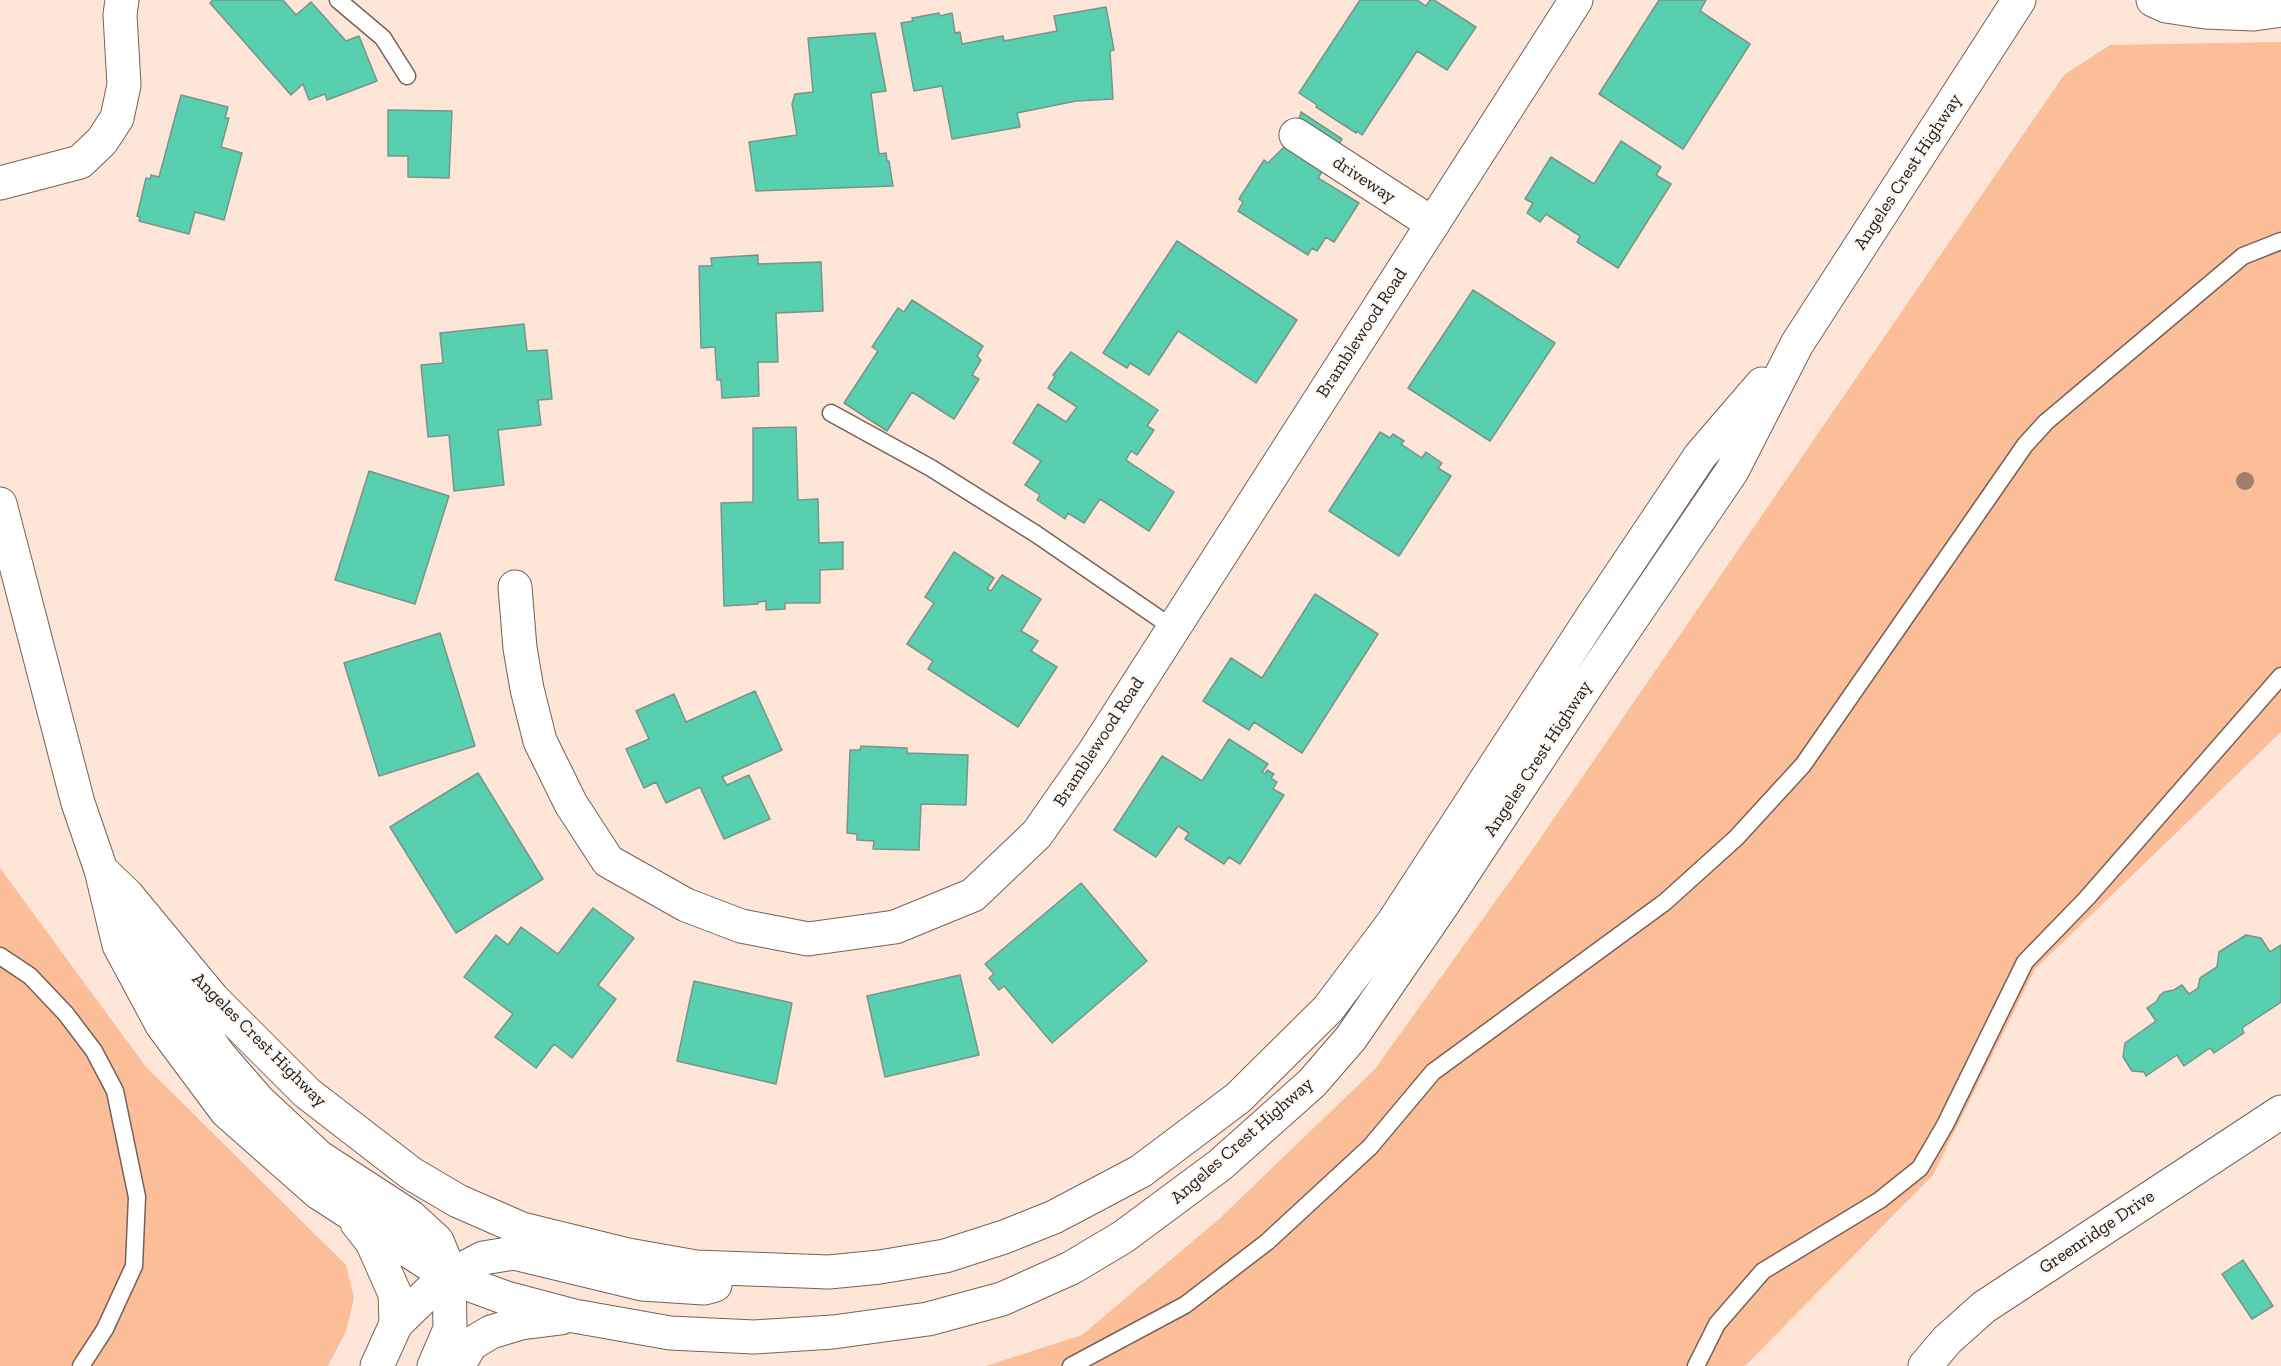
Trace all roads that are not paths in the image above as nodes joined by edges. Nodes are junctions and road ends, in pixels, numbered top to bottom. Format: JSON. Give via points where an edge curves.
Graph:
{"nodes":[{"id":1,"x":122,"y":0,"type":"edge"},
{"id":2,"x":338,"y":0,"type":"edge"},
{"id":3,"x":1576,"y":0,"type":"edge"},
{"id":4,"x":2019,"y":0,"type":"edge"},
{"id":5,"x":2153,"y":0,"type":"edge"},
{"id":6,"x":2281,"y":9,"type":"edge"},
{"id":7,"x":407,"y":76,"type":"dead end"},
{"id":8,"x":1296,"y":135,"type":"dead end"},
{"id":9,"x":0,"y":183,"type":"edge"},
{"id":10,"x":1433,"y":224,"type":"junction"},
{"id":11,"x":2281,"y":241,"type":"edge"},
{"id":12,"x":1797,"y":344,"type":"junction"},
{"id":13,"x":831,"y":413,"type":"dead end"},
{"id":14,"x":0,"y":504,"type":"edge"},
{"id":15,"x":515,"y":587,"type":"dead end"},
{"id":16,"x":1173,"y":628,"type":"junction"},
{"id":17,"x":2281,"y":676,"type":"edge"},
{"id":18,"x":100,"y":870,"type":"junction"},
{"id":19,"x":0,"y":956,"type":"edge"},
{"id":20,"x":2281,"y":1112,"type":"edge"},
{"id":21,"x":349,"y":1212,"type":"junction"},
{"id":22,"x":768,"y":1271,"type":"junction"},
{"id":23,"x":449,"y":1277,"type":"junction"},
{"id":24,"x":574,"y":1316,"type":"junction"},
{"id":25,"x":396,"y":1324,"type":"junction"},
{"id":26,"x":81,"y":1366,"type":"edge"},
{"id":27,"x":377,"y":1366,"type":"edge"},
{"id":28,"x":434,"y":1366,"type":"edge"},
{"id":29,"x":458,"y":1366,"type":"edge"},
{"id":30,"x":1071,"y":1366,"type":"edge"},
{"id":31,"x":1696,"y":1366,"type":"edge"},
{"id":32,"x":1924,"y":1366,"type":"edge"}],
"edges":[{"from":1,"to":9,"type":"main road","via":[[123,84],[117,118],[102,141],[80,162]]},
{"from":2,"to":7,"type":"lane","via":[[383,38]]},
{"from":3,"to":10,"type":"main road","name":"Bramblewood Road"},
{"from":4,"to":12,"type":"main road","name":"Angeles Crest Highway"},
{"from":5,"to":6,"type":"main road","via":[[2205,12],[2254,14]]},
{"from":8,"to":10,"type":"main road","name":"driveway"},
{"from":10,"to":16,"type":"main road","name":"Bramblewood Road"},
{"from":11,"to":30,"type":"lane","via":[[2243,256],[2046,422],[2025,446],[1803,765],[1736,838],[1665,902],[1433,1072],[1370,1147],[1267,1242],[1185,1305]]},
{"from":12,"to":22,"type":"main road","name":"Angeles Crest Highway","via":[[1700,456],[1392,924],[1328,1009],[1238,1098],[1141,1171],[1004,1237],[945,1256],[880,1267],[829,1272]]},
{"from":12,"to":24,"type":"main road","name":"Angeles Crest Highway","via":[[1732,471],[1351,1038],[1312,1083],[1220,1165],[1123,1237],[1071,1268],[1002,1299],[928,1319],[833,1332],[754,1337],[670,1333]]},
{"from":13,"to":16,"type":"lane","via":[[932,468]]},
{"from":14,"to":18,"type":"main road","name":"Angeles Crest Highway","via":[[78,803]]},
{"from":15,"to":16,"type":"main road","name":"Bramblewood Road","via":[[519,648],[540,741],[572,804],[608,861],[686,905],[741,926],[808,939],[895,927],[972,895],[1037,834]]},
{"from":17,"to":31,"type":"lane","via":[[2025,962],[1920,1168],[1880,1200],[1763,1271],[1717,1324]]},
{"from":18,"to":21,"type":"main road","name":"Angeles Crest Highway","via":[[119,945],[162,1025],[226,1111],[319,1193]]},
{"from":18,"to":22,"type":"main road","name":"Angeles Crest Highway","via":[[127,895],[213,999],[307,1093],[412,1174],[458,1201],[522,1229],[685,1265]]},
{"from":18,"to":23,"type":"main road","via":[[134,934],[227,1064],[258,1100],[319,1157],[411,1217],[437,1241]]},
{"from":19,"to":26,"type":"lane","via":[[30,976],[94,1051],[115,1091],[137,1197],[134,1266],[105,1329]]},
{"from":20,"to":32,"type":"main road","name":"Greenridge Drive","via":[[1984,1308]]},
{"from":21,"to":23,"type":"main road","name":"Angeles Crest Highway"},
{"from":21,"to":25,"type":"main road","via":[[372,1242],[395,1294]]},
{"from":22,"to":23,"type":"main road","via":[[704,1288],[652,1285],[514,1253],[483,1258]]},
{"from":23,"to":24,"type":"main road","name":"Angeles Crest Highway","via":[[506,1298]]},
{"from":23,"to":25,"type":"main road"},
{"from":23,"to":28,"type":"main road","via":[[450,1329]]},
{"from":24,"to":29,"type":"main road","via":[[521,1323],[491,1332],[471,1344]]},
{"from":25,"to":27,"type":"main road"}]}
